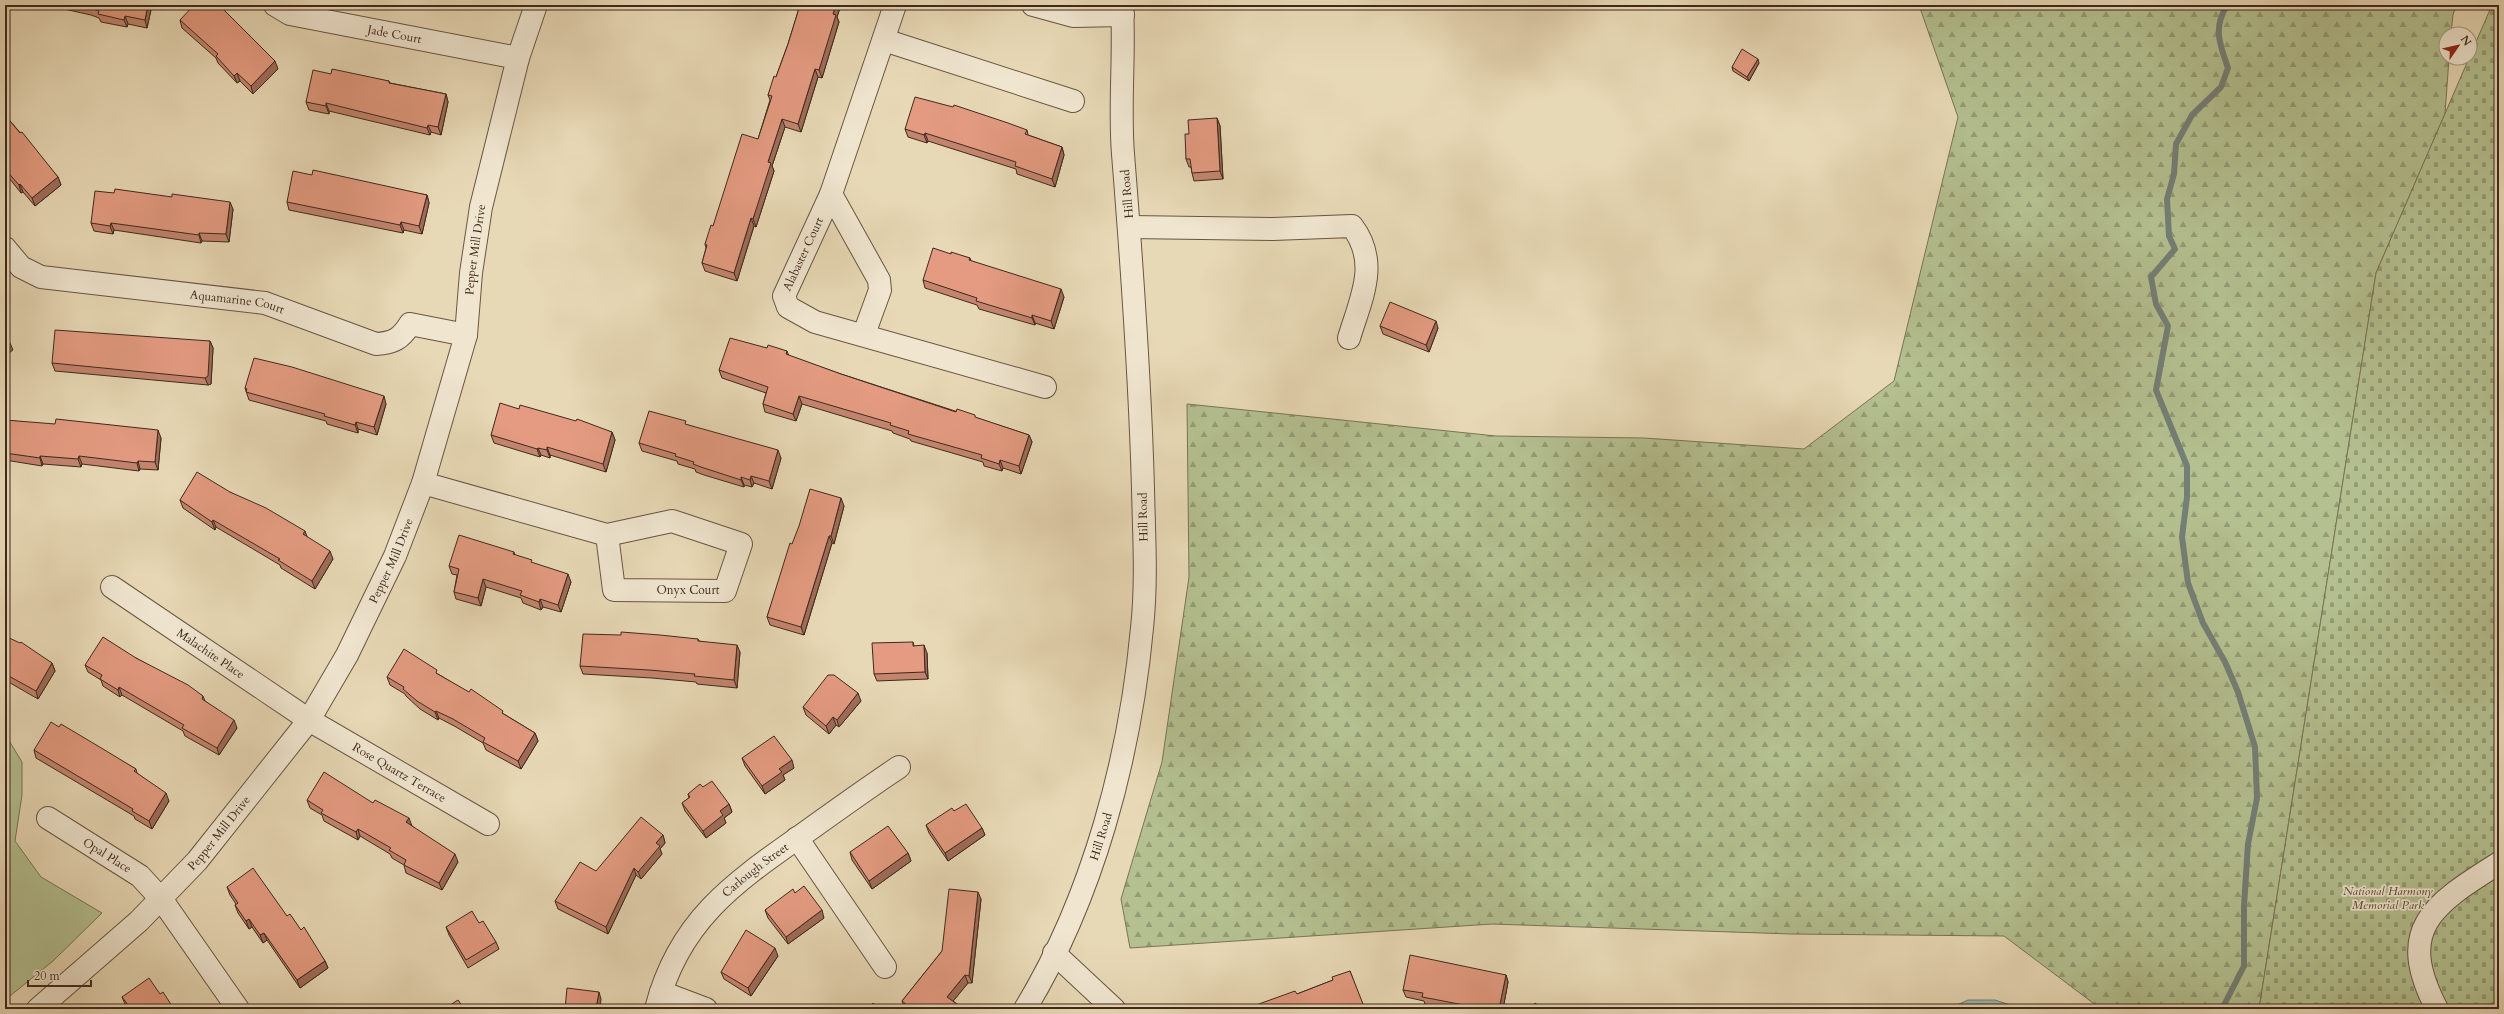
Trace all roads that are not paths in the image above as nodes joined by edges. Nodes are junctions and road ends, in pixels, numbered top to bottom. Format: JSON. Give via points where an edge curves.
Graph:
{"nodes":[{"id":1,"x":275,"y":5,"type":"edge"},
{"id":2,"x":536,"y":5,"type":"edge"},
{"id":3,"x":895,"y":5,"type":"edge"},
{"id":4,"x":1033,"y":5,"type":"edge"},
{"id":5,"x":1122,"y":10,"type":"edge"},
{"id":6,"x":884,"y":40,"type":"junction"},
{"id":7,"x":518,"y":58,"type":"junction"},
{"id":8,"x":1073,"y":101,"type":"dead end"},
{"id":9,"x":831,"y":194,"type":"junction"},
{"id":10,"x":1130,"y":227,"type":"junction"},
{"id":11,"x":5,"y":248,"type":"edge"},
{"id":12,"x":466,"y":334,"type":"junction"},
{"id":13,"x":864,"y":334,"type":"junction"},
{"id":14,"x":1349,"y":338,"type":"dead end"},
{"id":15,"x":1045,"y":387,"type":"dead end"},
{"id":16,"x":423,"y":483,"type":"junction"},
{"id":17,"x":607,"y":535,"type":"junction"},
{"id":18,"x":112,"y":587,"type":"dead end"},
{"id":19,"x":310,"y":720,"type":"junction"},
{"id":20,"x":899,"y":767,"type":"dead end"},
{"id":21,"x":48,"y":818,"type":"dead end"},
{"id":22,"x":488,"y":824,"type":"dead end"},
{"id":23,"x":797,"y":838,"type":"junction"},
{"id":24,"x":2499,"y":863,"type":"edge"},
{"id":25,"x":162,"y":900,"type":"junction"},
{"id":26,"x":1054,"y":953,"type":"junction"},
{"id":27,"x":884,"y":967,"type":"dead end"},
{"id":28,"x":659,"y":1000,"type":"edge"},
{"id":29,"x":38,"y":1009,"type":"edge"},
{"id":30,"x":238,"y":1009,"type":"edge"},
{"id":31,"x":706,"y":1009,"type":"edge"},
{"id":32,"x":1025,"y":1009,"type":"edge"},
{"id":33,"x":1114,"y":1009,"type":"edge"},
{"id":34,"x":2437,"y":1009,"type":"edge"}],
"edges":[{"from":1,"to":7,"type":"street","name":"Jade Court","via":[[290,14]]},
{"from":2,"to":7,"type":"street","name":"Pepper Mill Drive"},
{"from":3,"to":6,"type":"street","name":"Alabaster Court"},
{"from":4,"to":5,"type":"street","via":[[1073,16]]},
{"from":5,"to":10,"type":"street","name":"Hill Road","via":[[1123,150]]},
{"from":6,"to":8,"type":"street"},
{"from":6,"to":9,"type":"street","name":"Alabaster Court"},
{"from":7,"to":12,"type":"street","name":"Pepper Mill Drive","via":[[481,207],[471,273]]},
{"from":9,"to":13,"type":"street","name":"Alabaster Court","via":[[879,280],[880,290]]},
{"from":9,"to":13,"type":"street","name":"Alabaster Court","via":[[784,296],[788,307],[815,322]]},
{"from":10,"to":14,"type":"street","via":[[1272,229],[1352,226],[1362,240],[1368,275]]},
{"from":10,"to":26,"type":"street","name":"Hill Road","via":[[1139,365],[1145,584],[1142,626],[1134,697],[1114,794],[1077,900]]},
{"from":11,"to":12,"type":"street","name":"Aquamarine Court","via":[[22,267],[41,277],[265,303],[376,344],[390,343],[404,335],[410,324]]},
{"from":12,"to":16,"type":"street","name":"Pepper Mill Drive"},
{"from":13,"to":15,"type":"street","name":"Alabaster Court"},
{"from":16,"to":17,"type":"street","name":"Onyx Court"},
{"from":16,"to":19,"type":"street","name":"Pepper Mill Drive","via":[[395,556],[347,655]]},
{"from":17,"to":17,"type":"street","name":"Onyx Court","via":[[672,521],[741,544],[725,591],[614,590]]},
{"from":18,"to":19,"type":"street","name":"Malachite Place"},
{"from":19,"to":22,"type":"street","name":"Rose Quartz Terrace"},
{"from":19,"to":25,"type":"street","name":"Pepper Mill Drive","via":[[219,834]]},
{"from":20,"to":23,"type":"street","name":"Carlough Street"},
{"from":21,"to":25,"type":"street","name":"Opal Place","via":[[140,876]]},
{"from":23,"to":27,"type":"street"},
{"from":23,"to":28,"type":"street","name":"Carlough Street","via":[[731,886],[706,911],[675,959]]},
{"from":24,"to":34,"type":"street","via":[[2445,901],[2424,927],[2419,938],[2419,967]]},
{"from":25,"to":29,"type":"street","name":"Pepper Mill Drive"},
{"from":25,"to":30,"type":"street","name":"Opal Place"},
{"from":26,"to":32,"type":"street","name":"Hill Road"},
{"from":26,"to":33,"type":"street"},
{"from":28,"to":31,"type":"street"}]}
